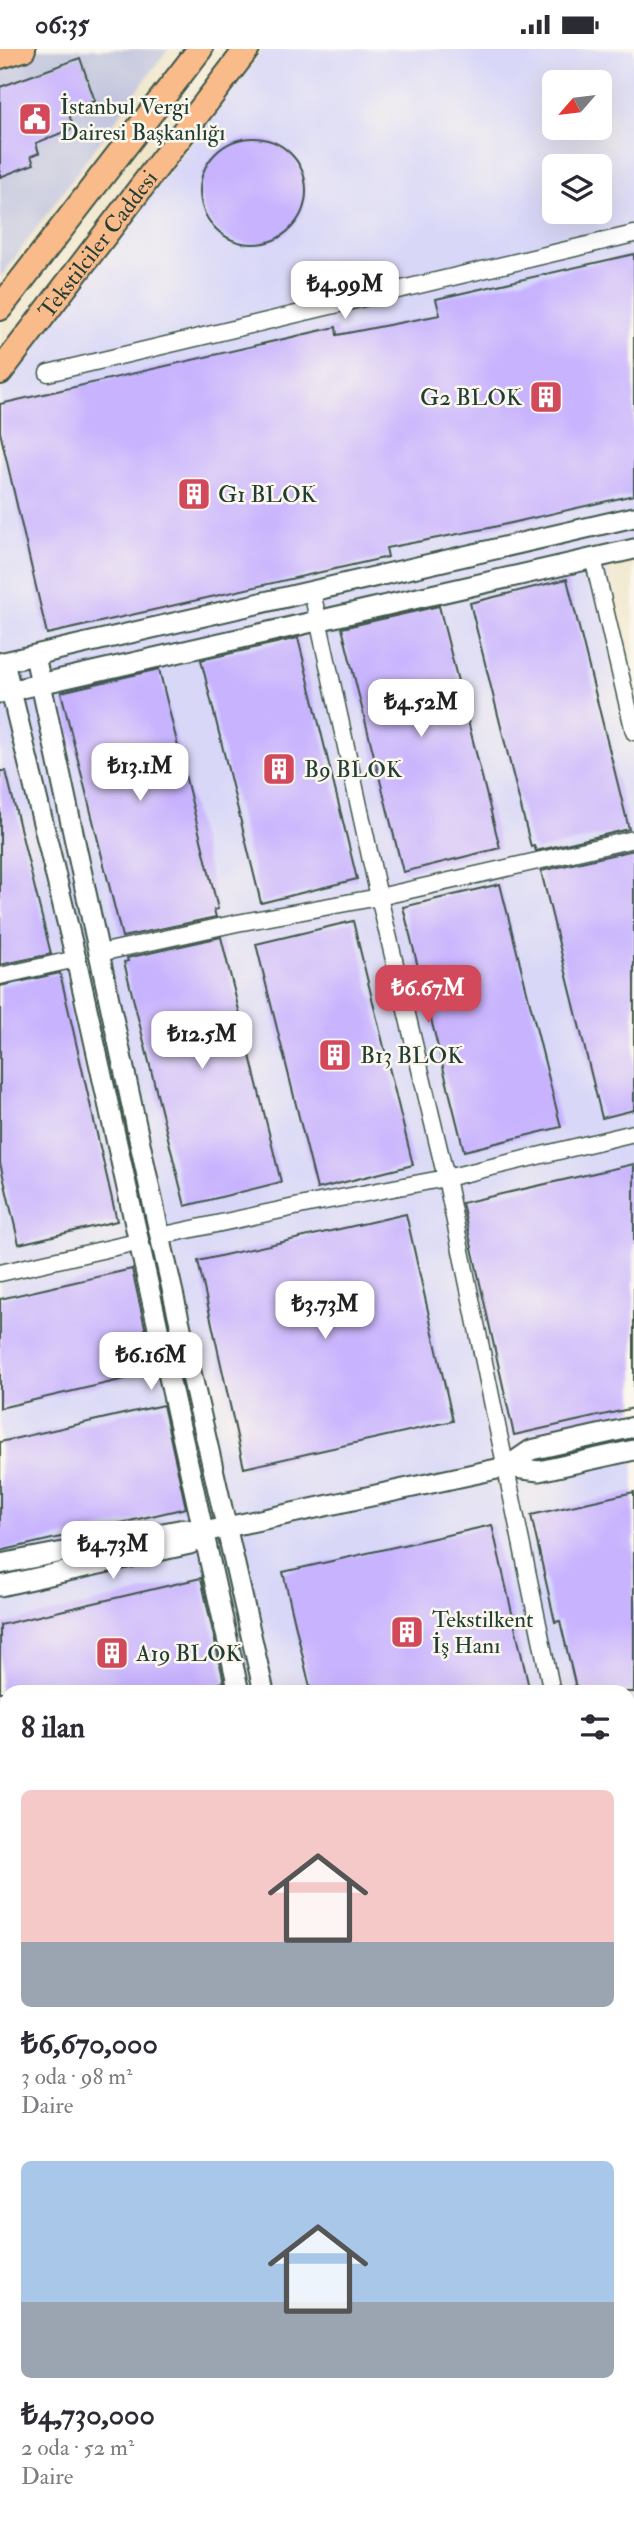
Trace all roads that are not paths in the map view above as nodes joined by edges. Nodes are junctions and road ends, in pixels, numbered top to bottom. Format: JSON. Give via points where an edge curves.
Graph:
{"nodes":[{"id":1,"x":23,"y":49,"type":"edge"},
{"id":2,"x":200,"y":49,"type":"edge"},
{"id":3,"x":247,"y":49,"type":"edge"},
{"id":4,"x":0,"y":56,"type":"edge"},
{"id":5,"x":634,"y":234,"type":"edge"},
{"id":6,"x":0,"y":308,"type":"edge"},
{"id":7,"x":0,"y":372,"type":"edge"},
{"id":8,"x":48,"y":373,"type":"dead end"},
{"id":9,"x":634,"y":517,"type":"edge"},
{"id":10,"x":634,"y":549,"type":"edge"},
{"id":11,"x":593,"y":558,"type":"junction"},
{"id":12,"x":312,"y":592,"type":"junction"},
{"id":13,"x":318,"y":621,"type":"junction"},
{"id":14,"x":35,"y":656,"type":"junction"},
{"id":15,"x":2,"y":663,"type":"edge"},
{"id":16,"x":42,"y":684,"type":"junction"},
{"id":17,"x":5,"y":692,"type":"edge"},
{"id":18,"x":634,"y":732,"type":"edge"},
{"id":19,"x":634,"y":839,"type":"edge"},
{"id":20,"x":379,"y":897,"type":"junction"},
{"id":21,"x":100,"y":953,"type":"junction"},
{"id":22,"x":75,"y":959,"type":"junction"},
{"id":23,"x":0,"y":975,"type":"edge"},
{"id":24,"x":634,"y":1133,"type":"edge"},
{"id":25,"x":446,"y":1178,"type":"junction"},
{"id":26,"x":160,"y":1236,"type":"junction"},
{"id":27,"x":137,"y":1242,"type":"junction"},
{"id":28,"x":0,"y":1273,"type":"edge"},
{"id":29,"x":634,"y":1427,"type":"edge"},
{"id":30,"x":634,"y":1450,"type":"edge"},
{"id":31,"x":506,"y":1467,"type":"junction"},
{"id":32,"x":227,"y":1527,"type":"junction"},
{"id":33,"x":204,"y":1532,"type":"junction"},
{"id":34,"x":0,"y":1564,"type":"edge"},
{"id":35,"x":0,"y":1586,"type":"edge"},
{"id":36,"x":237,"y":1685,"type":"edge"},
{"id":37,"x":262,"y":1685,"type":"edge"},
{"id":38,"x":551,"y":1685,"type":"edge"}],
"edges":[{"from":1,"to":4,"type":"main road"},
{"from":2,"to":6,"type":"main road","name":"Tekstilciler Caddesi"},
{"from":3,"to":7,"type":"main road","name":"Tekstilciler Caddesi"},
{"from":5,"to":8,"type":"street"},
{"from":9,"to":12,"type":"street"},
{"from":10,"to":11,"type":"street"},
{"from":11,"to":13,"type":"street"},
{"from":11,"to":18,"type":"street"},
{"from":12,"to":13,"type":"street"},
{"from":12,"to":14,"type":"street"},
{"from":13,"to":16,"type":"street"},
{"from":13,"to":20,"type":"street"},
{"from":14,"to":15,"type":"street"},
{"from":14,"to":16,"type":"street"},
{"from":15,"to":17,"type":"street"},
{"from":16,"to":17,"type":"street"},
{"from":16,"to":21,"type":"street"},
{"from":17,"to":22,"type":"street"},
{"from":19,"to":20,"type":"street"},
{"from":20,"to":21,"type":"street"},
{"from":20,"to":25,"type":"street"},
{"from":21,"to":22,"type":"street"},
{"from":21,"to":26,"type":"street"},
{"from":22,"to":23,"type":"street"},
{"from":22,"to":27,"type":"street"},
{"from":24,"to":25,"type":"street"},
{"from":25,"to":26,"type":"street"},
{"from":25,"to":31,"type":"street"},
{"from":26,"to":27,"type":"street"},
{"from":26,"to":32,"type":"street"},
{"from":27,"to":28,"type":"street"},
{"from":27,"to":33,"type":"street"},
{"from":29,"to":31,"type":"street","via":[[531,1450]]},
{"from":30,"to":31,"type":"street","via":[[539,1471]]},
{"from":31,"to":32,"type":"street"},
{"from":31,"to":38,"type":"street"},
{"from":32,"to":33,"type":"street"},
{"from":32,"to":37,"type":"street"},
{"from":33,"to":34,"type":"street","via":[[184,1529]]},
{"from":33,"to":35,"type":"street","via":[[190,1543]]},
{"from":33,"to":36,"type":"street"}]}
